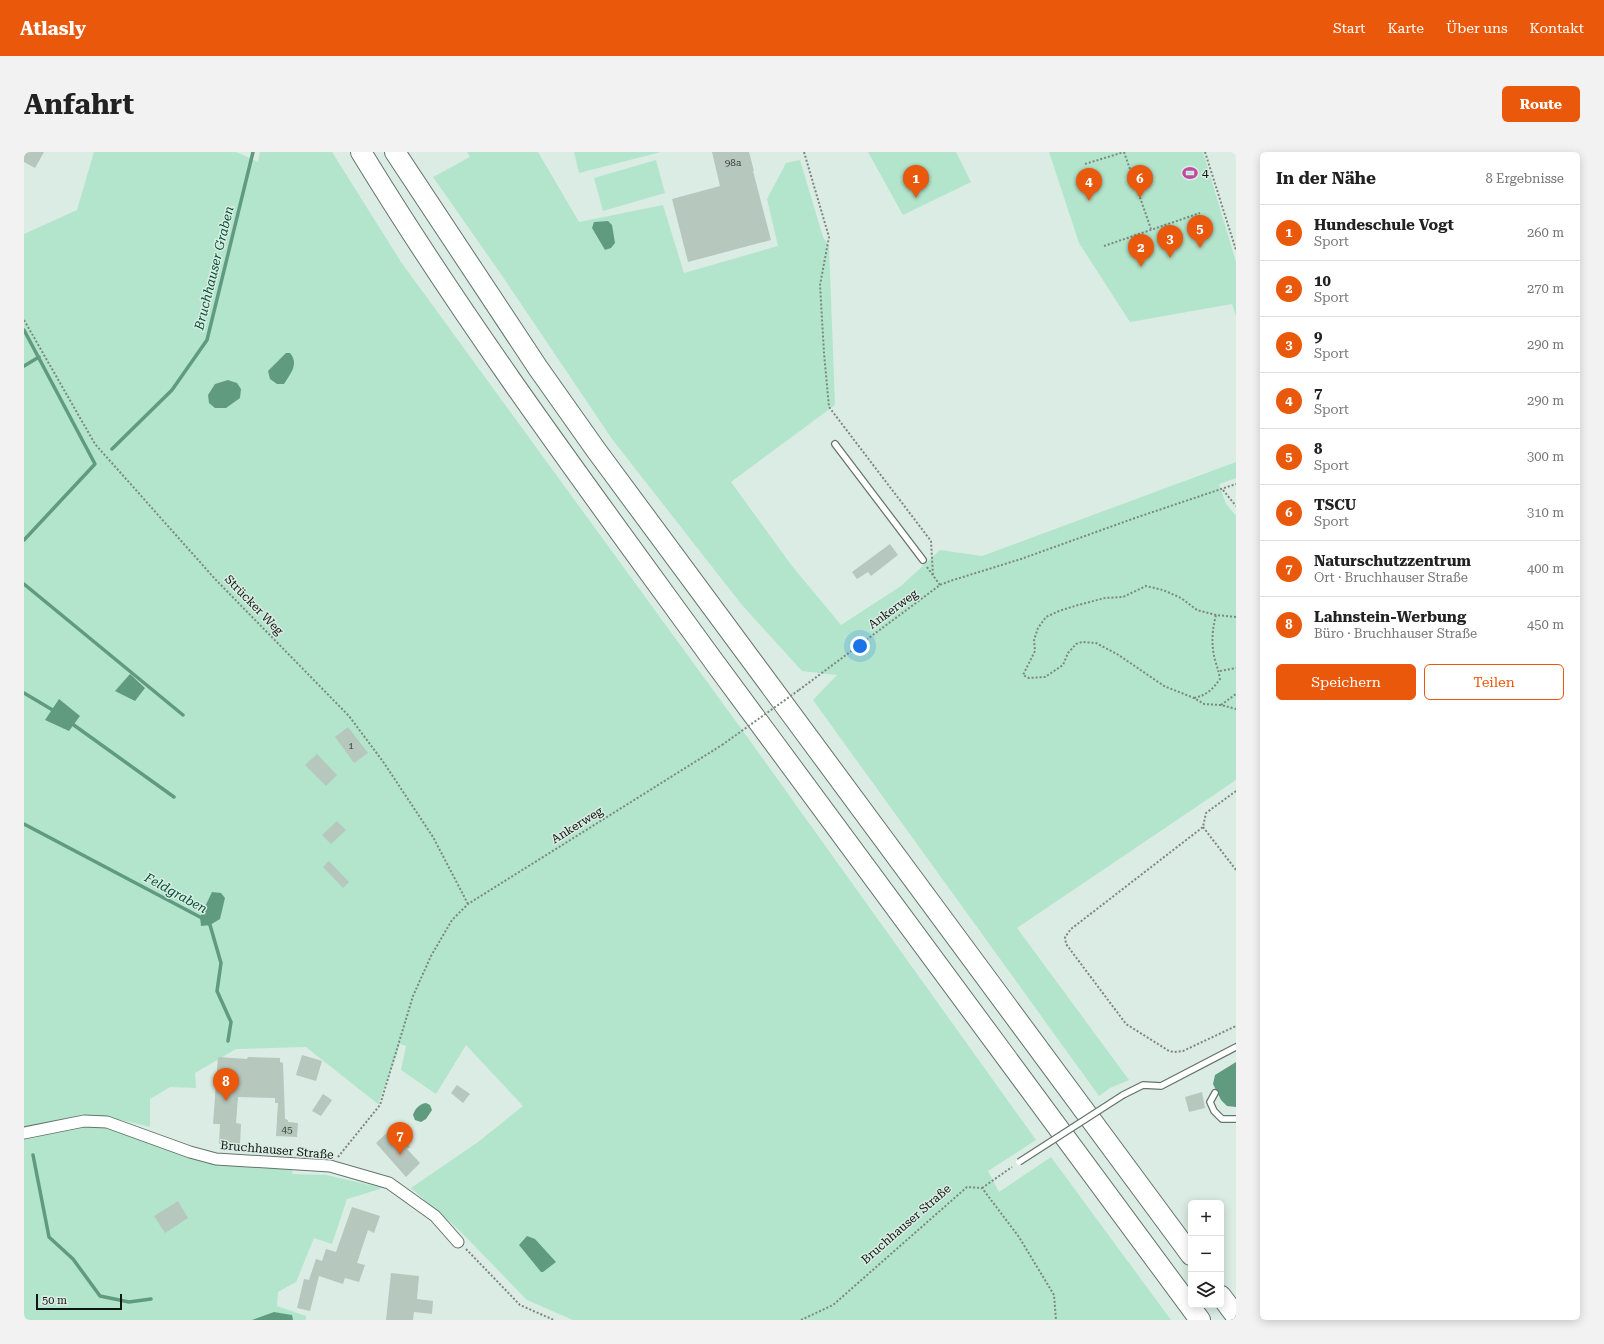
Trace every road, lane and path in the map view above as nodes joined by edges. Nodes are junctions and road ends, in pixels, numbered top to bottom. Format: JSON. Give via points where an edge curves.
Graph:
{"nodes":[{"id":1,"x":361,"y":152,"type":"edge"},
{"id":2,"x":395,"y":152,"type":"edge"},
{"id":3,"x":804,"y":152,"type":"edge"},
{"id":4,"x":1124,"y":152,"type":"edge"},
{"id":5,"x":1205,"y":152,"type":"edge"},
{"id":6,"x":1085,"y":164,"type":"dead end"},
{"id":7,"x":1200,"y":213,"type":"dead end"},
{"id":8,"x":1151,"y":230,"type":"junction"},
{"id":9,"x":1104,"y":246,"type":"dead end"},
{"id":10,"x":1236,"y":250,"type":"edge"},
{"id":11,"x":24,"y":320,"type":"edge"},
{"id":12,"x":835,"y":444,"type":"dead end"},
{"id":13,"x":1236,"y":484,"type":"edge"},
{"id":14,"x":1222,"y":490,"type":"junction"},
{"id":15,"x":1236,"y":506,"type":"edge"},
{"id":16,"x":923,"y":560,"type":"joint"},
{"id":17,"x":933,"y":575,"type":"junction"},
{"id":18,"x":940,"y":585,"type":"junction"},
{"id":19,"x":1216,"y":615,"type":"junction"},
{"id":20,"x":1236,"y":617,"type":"edge"},
{"id":21,"x":1236,"y":668,"type":"edge"},
{"id":22,"x":1219,"y":671,"type":"junction"},
{"id":23,"x":1236,"y":694,"type":"edge"},
{"id":24,"x":1194,"y":698,"type":"junction"},
{"id":25,"x":1221,"y":704,"type":"junction"},
{"id":26,"x":1236,"y":709,"type":"edge"},
{"id":27,"x":1236,"y":791,"type":"edge"},
{"id":28,"x":1203,"y":827,"type":"junction"},
{"id":29,"x":1236,"y":870,"type":"edge"},
{"id":30,"x":468,"y":904,"type":"junction"},
{"id":31,"x":1236,"y":1026,"type":"edge"},
{"id":32,"x":1236,"y":1047,"type":"edge"},
{"id":33,"x":1215,"y":1093,"type":"dead end"},
{"id":34,"x":1236,"y":1119,"type":"edge"},
{"id":35,"x":24,"y":1133,"type":"edge"},
{"id":36,"x":1019,"y":1162,"type":"joint"},
{"id":37,"x":330,"y":1166,"type":"junction"},
{"id":38,"x":982,"y":1188,"type":"junction"},
{"id":39,"x":458,"y":1242,"type":"joint"},
{"id":40,"x":1188,"y":1251,"type":"edge"},
{"id":41,"x":1224,"y":1300,"type":"edge"},
{"id":42,"x":1236,"y":1316,"type":"edge"},
{"id":43,"x":554,"y":1320,"type":"edge"},
{"id":44,"x":801,"y":1320,"type":"edge"},
{"id":45,"x":1056,"y":1320,"type":"edge"},
{"id":46,"x":1200,"y":1320,"type":"edge"}],
"edges":[{"from":1,"to":46,"type":"highway","via":[[513,384]]},
{"from":2,"to":40,"type":"highway","via":[[596,450]]},
{"from":3,"to":17,"type":"path","via":[[829,237],[820,285],[829,407],[931,541]]},
{"from":4,"to":6,"type":"path"},
{"from":4,"to":8,"type":"path"},
{"from":5,"to":10,"type":"path"},
{"from":7,"to":8,"type":"path"},
{"from":8,"to":9,"type":"path"},
{"from":11,"to":30,"type":"path","name":"Strücker Weg","via":[[95,444],[215,578],[349,716],[433,837]]},
{"from":12,"to":16,"type":"lane"},
{"from":13,"to":14,"type":"path","name":"Ankerweg"},
{"from":14,"to":15,"type":"path"},
{"from":14,"to":18,"type":"path","name":"Ankerweg"},
{"from":16,"to":17,"type":"path"},
{"from":17,"to":18,"type":"path"},
{"from":18,"to":30,"type":"path","name":"Ankerweg","bridge":true,"via":[[722,745]]},
{"from":19,"to":20,"type":"path"},
{"from":19,"to":22,"type":"path","via":[[1212,632]]},
{"from":19,"to":24,"type":"path","via":[[1197,610],[1163,590],[1146,586],[1123,597],[1105,598],[1059,611],[1046,617],[1038,628],[1034,640],[1035,651],[1023,675],[1029,678],[1045,677],[1064,665],[1068,653],[1076,644],[1096,643],[1164,686]]},
{"from":21,"to":22,"type":"path"},
{"from":22,"to":24,"type":"path","via":[[1220,679],[1214,688],[1203,696]]},
{"from":23,"to":25,"type":"path"},
{"from":24,"to":25,"type":"path","via":[[1204,704]]},
{"from":25,"to":26,"type":"path"},
{"from":27,"to":28,"type":"path","via":[[1206,813]]},
{"from":28,"to":29,"type":"path"},
{"from":28,"to":31,"type":"path","via":[[1071,929],[1065,940],[1126,1024],[1169,1051],[1183,1050]]},
{"from":30,"to":37,"type":"path","name":"Ankerweg","via":[[452,920],[431,956],[413,996],[380,1105]]},
{"from":32,"to":36,"type":"lane","bridge":true,"via":[[1161,1086],[1143,1086],[1123,1095]]},
{"from":33,"to":34,"type":"lane","via":[[1210,1102],[1214,1111],[1222,1119]]},
{"from":35,"to":37,"type":"street","name":"Bruchhauser Straße","via":[[84,1121],[107,1122],[216,1159]]},
{"from":36,"to":38,"type":"path"},
{"from":37,"to":39,"type":"street","name":"Bruchhauser Straße","via":[[389,1183],[435,1216]]},
{"from":38,"to":44,"type":"path","name":"Bruchhauser Straße","via":[[968,1187],[833,1305]]},
{"from":38,"to":45,"type":"path","via":[[1020,1237],[1054,1295]]},
{"from":39,"to":43,"type":"path","via":[[520,1306]]},
{"from":41,"to":42,"type":"highway"}]}
